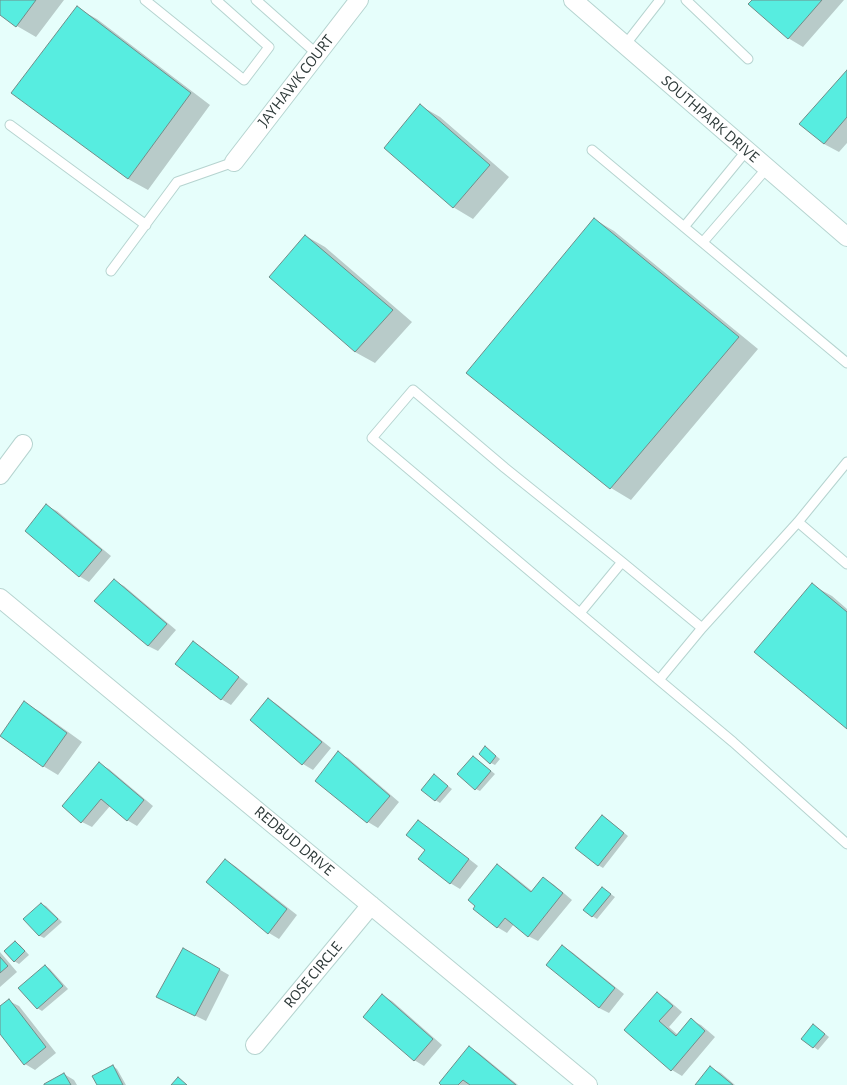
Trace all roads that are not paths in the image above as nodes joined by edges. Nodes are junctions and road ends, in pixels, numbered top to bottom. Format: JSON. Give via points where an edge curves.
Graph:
{"nodes":[{"id":1,"x":145,"y":0,"type":"edge"},
{"id":2,"x":216,"y":0,"type":"edge"},
{"id":3,"x":256,"y":0,"type":"edge"},
{"id":4,"x":573,"y":0,"type":"edge"},
{"id":5,"x":660,"y":0,"type":"edge"},
{"id":6,"x":686,"y":0,"type":"edge"},
{"id":7,"x":352,"y":2,"type":"edge"},
{"id":8,"x":625,"y":45,"type":"junction"},
{"id":9,"x":317,"y":54,"type":"junction"},
{"id":10,"x":748,"y":58,"type":"dead end"},
{"id":11,"x":10,"y":125,"type":"dead end"},
{"id":12,"x":592,"y":150,"type":"dead end"},
{"id":13,"x":747,"y":150,"type":"junction"},
{"id":14,"x":234,"y":162,"type":"joint"},
{"id":15,"x":767,"y":168,"type":"junction"},
{"id":16,"x":146,"y":225,"type":"junction"},
{"id":17,"x":684,"y":227,"type":"junction"},
{"id":18,"x":844,"y":229,"type":"edge"},
{"id":19,"x":703,"y":242,"type":"junction"},
{"id":20,"x":111,"y":271,"type":"dead end"},
{"id":21,"x":847,"y":363,"type":"edge"},
{"id":22,"x":23,"y":444,"type":"dead end"},
{"id":23,"x":847,"y":462,"type":"edge"},
{"id":24,"x":0,"y":475,"type":"edge"},
{"id":25,"x":798,"y":522,"type":"junction"},
{"id":26,"x":622,"y":562,"type":"junction"},
{"id":27,"x":847,"y":564,"type":"edge"},
{"id":28,"x":0,"y":598,"type":"edge"},
{"id":29,"x":580,"y":613,"type":"junction"},
{"id":30,"x":702,"y":628,"type":"junction"},
{"id":31,"x":659,"y":680,"type":"junction"},
{"id":32,"x":847,"y":844,"type":"edge"},
{"id":33,"x":371,"y":905,"type":"junction"},
{"id":34,"x":255,"y":1045,"type":"dead end"},
{"id":35,"x":588,"y":1085,"type":"edge"}],
"edges":[{"from":1,"to":2,"type":"lane","via":[[244,80],[270,47]]},
{"from":3,"to":9,"type":"lane"},
{"from":4,"to":8,"type":"street","name":"SOUTHPARK DRIVE"},
{"from":5,"to":8,"type":"lane"},
{"from":6,"to":10,"type":"lane"},
{"from":7,"to":9,"type":"street","name":"JAYHAWK COURT"},
{"from":8,"to":13,"type":"street","name":"SOUTHPARK DRIVE"},
{"from":9,"to":14,"type":"street","name":"JAYHAWK COURT"},
{"from":11,"to":16,"type":"lane"},
{"from":12,"to":17,"type":"lane"},
{"from":13,"to":15,"type":"street","name":"SOUTHPARK DRIVE"},
{"from":13,"to":17,"type":"lane"},
{"from":14,"to":16,"type":"lane","via":[[177,182]]},
{"from":15,"to":18,"type":"street","name":"SOUTHPARK DRIVE"},
{"from":15,"to":19,"type":"lane"},
{"from":16,"to":20,"type":"lane"},
{"from":17,"to":19,"type":"lane"},
{"from":19,"to":21,"type":"lane"},
{"from":22,"to":24,"type":"street"},
{"from":23,"to":25,"type":"lane"},
{"from":25,"to":27,"type":"lane"},
{"from":25,"to":30,"type":"lane"},
{"from":26,"to":29,"type":"lane"},
{"from":26,"to":29,"type":"lane","via":[[413,390],[372,438]]},
{"from":26,"to":30,"type":"lane"},
{"from":28,"to":33,"type":"street","name":"REDBUD DRIVE"},
{"from":29,"to":31,"type":"lane"},
{"from":30,"to":31,"type":"lane"},
{"from":31,"to":32,"type":"lane"},
{"from":33,"to":34,"type":"street","name":"ROSE CIRCLE"},
{"from":33,"to":35,"type":"street","name":"REDBUD DRIVE"}]}
